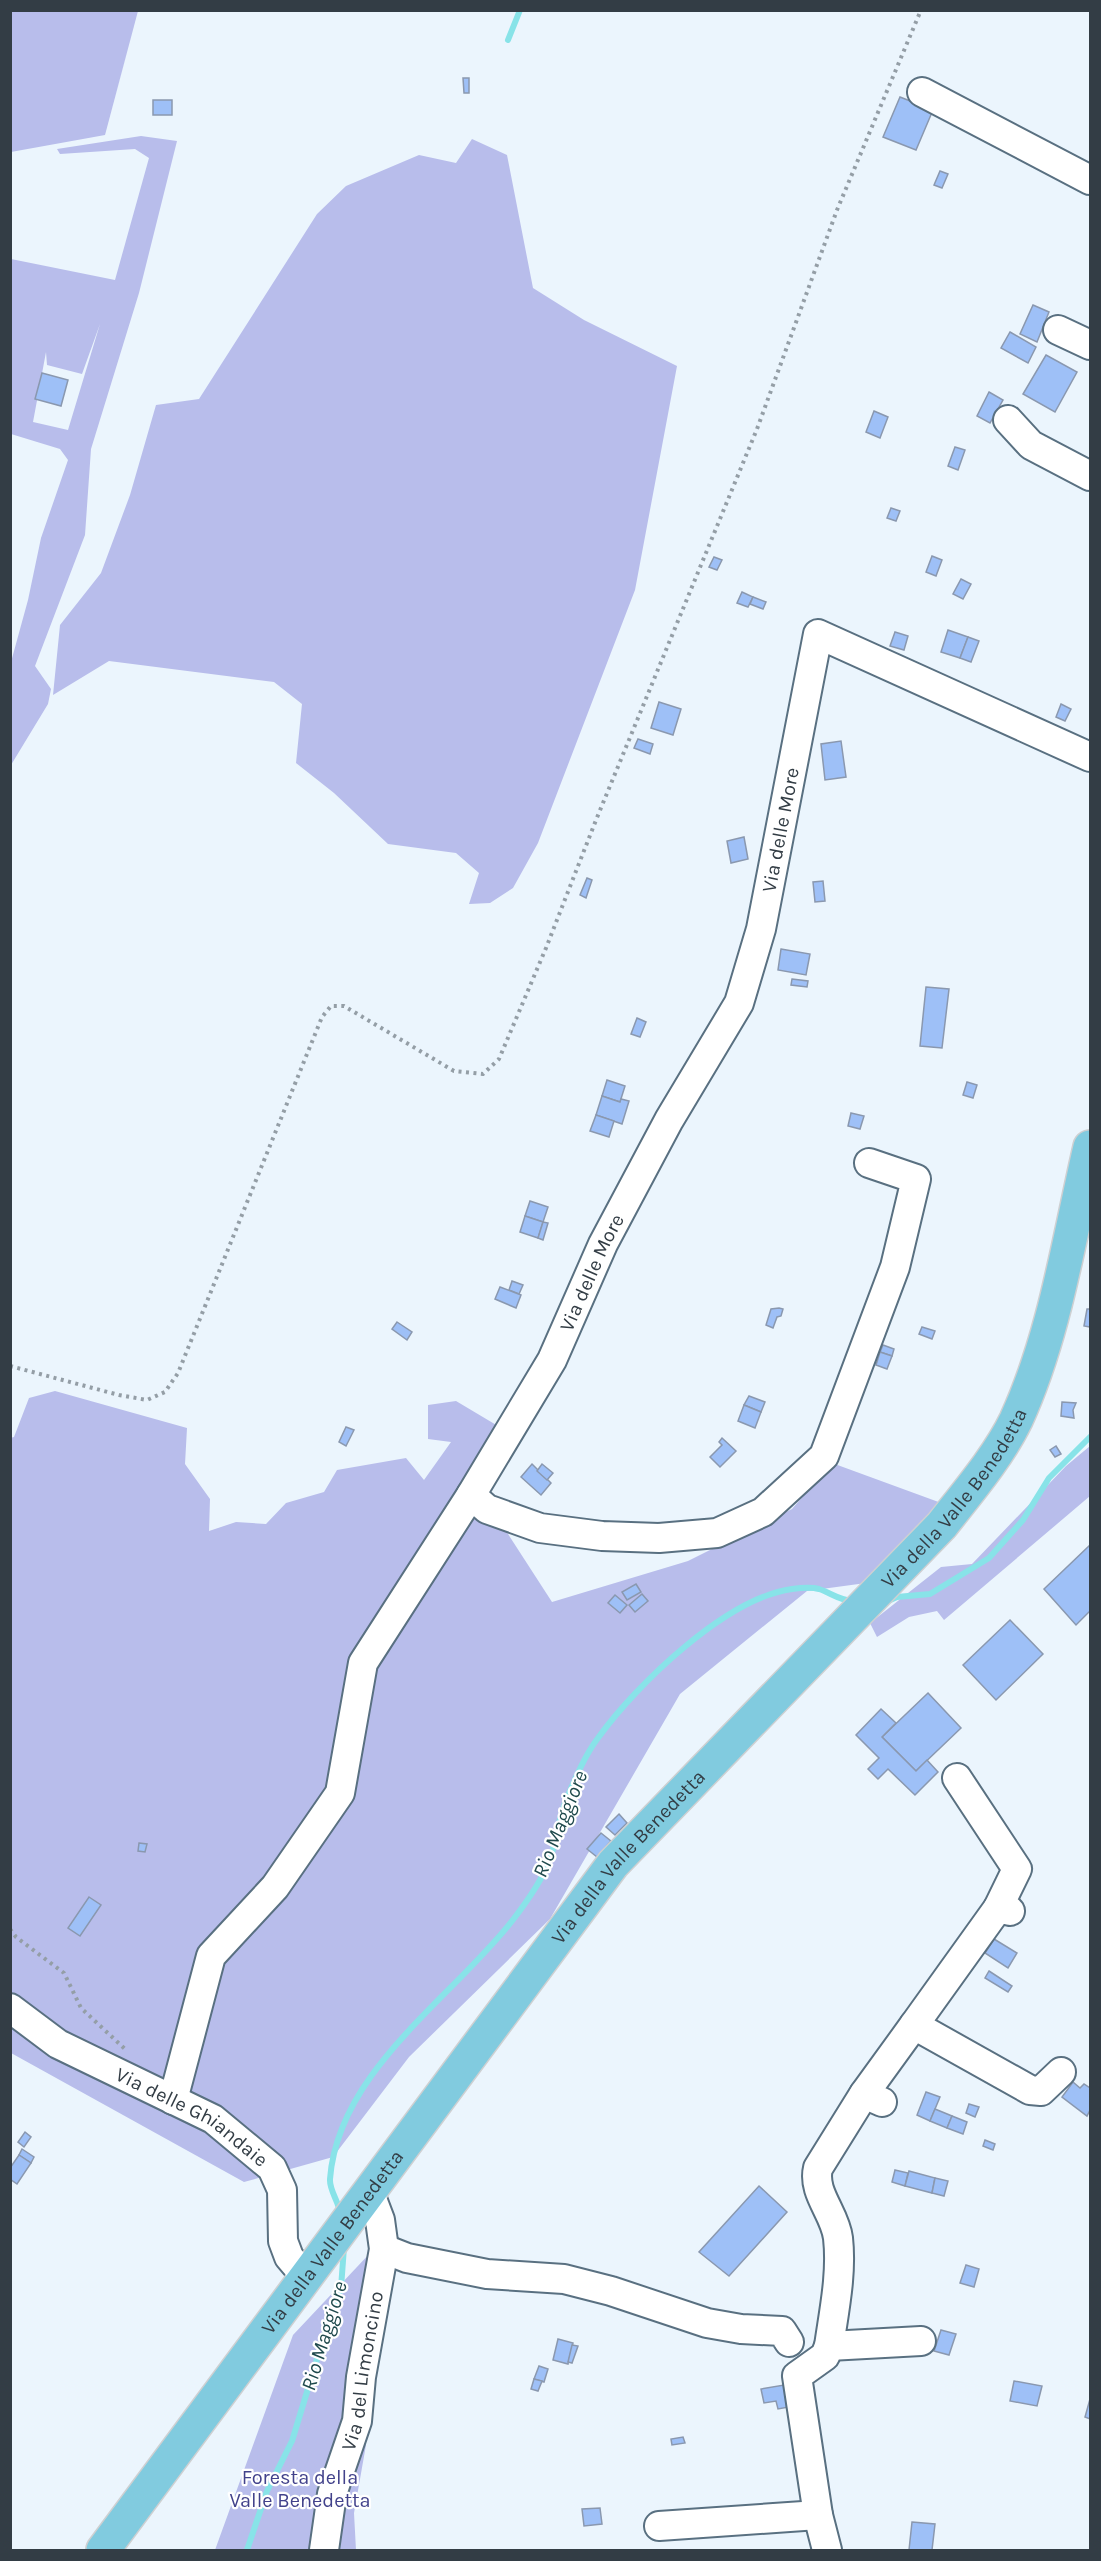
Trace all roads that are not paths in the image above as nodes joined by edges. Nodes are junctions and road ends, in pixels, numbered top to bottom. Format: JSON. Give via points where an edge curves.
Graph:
{"nodes":[{"id":1,"x":922,"y":92,"type":"dead end"},
{"id":2,"x":1090,"y":180,"type":"edge"},
{"id":3,"x":1058,"y":330,"type":"dead end"},
{"id":4,"x":1090,"y":345,"type":"edge"},
{"id":5,"x":1008,"y":420,"type":"dead end"},
{"id":6,"x":1090,"y":476,"type":"edge"},
{"id":7,"x":1090,"y":757,"type":"edge"},
{"id":8,"x":1090,"y":1147,"type":"edge"},
{"id":9,"x":869,"y":1162,"type":"dead end"},
{"id":10,"x":471,"y":1495,"type":"junction"},
{"id":11,"x":957,"y":1778,"type":"dead end"},
{"id":12,"x":10,"y":2008,"type":"edge"},
{"id":13,"x":914,"y":2025,"type":"junction"},
{"id":14,"x":1061,"y":2072,"type":"dead end"},
{"id":15,"x":173,"y":2100,"type":"junction"},
{"id":16,"x":363,"y":2199,"type":"junction"},
{"id":17,"x":384,"y":2249,"type":"junction"},
{"id":18,"x":306,"y":2277,"type":"junction"},
{"id":19,"x":921,"y":2341,"type":"dead end"},
{"id":20,"x":789,"y":2342,"type":"dead end"},
{"id":21,"x":829,"y":2346,"type":"junction"},
{"id":22,"x":818,"y":2515,"type":"junction"},
{"id":23,"x":659,"y":2526,"type":"dead end"},
{"id":24,"x":102,"y":2550,"type":"edge"},
{"id":25,"x":324,"y":2550,"type":"edge"},
{"id":26,"x":827,"y":2550,"type":"edge"}],
"edges":[{"from":1,"to":2,"type":"street"},
{"from":3,"to":4,"type":"street"},
{"from":5,"to":6,"type":"street","via":[[1032,445]]},
{"from":7,"to":10,"type":"street","name":"Via delle More","via":[[818,634],[761,928],[739,1003],[669,1120],[603,1244],[552,1360]]},
{"from":8,"to":16,"type":"main road","name":"Via della Valle Benedetta","via":[[1042,1356],[1015,1422],[977,1481],[942,1525],[613,1864]]},
{"from":9,"to":10,"type":"street","via":[[916,1179],[895,1267],[824,1456],[763,1512],[717,1533],[659,1538],[602,1536],[540,1528],[487,1509]]},
{"from":10,"to":15,"type":"street","via":[[363,1663],[340,1793],[275,1887],[211,1956]]},
{"from":11,"to":13,"type":"street","via":[[1017,1869],[1004,1910]]},
{"from":12,"to":15,"type":"street","name":"Via delle Ghiandaie","via":[[58,2044]]},
{"from":13,"to":14,"type":"street","via":[[1030,2090],[1041,2091]]},
{"from":13,"to":21,"type":"street","via":[[873,2098],[818,2168],[818,2187],[838,2208],[839,2266]]},
{"from":15,"to":18,"type":"street","name":"Via delle Ghiandaie","via":[[213,2119],[272,2168],[282,2190],[284,2241],[290,2257]]},
{"from":16,"to":17,"type":"street","name":"Via del Limoncino","via":[[380,2220]]},
{"from":16,"to":18,"type":"main road","name":"Via della Valle Benedetta"},
{"from":17,"to":20,"type":"street","via":[[407,2258],[487,2274],[564,2279],[707,2323],[782,2331]]},
{"from":17,"to":25,"type":"street","name":"Via del Limoncino","via":[[357,2421],[332,2494]]},
{"from":18,"to":24,"type":"main road","name":"Via della Valle Benedetta"},
{"from":19,"to":21,"type":"street"},
{"from":21,"to":22,"type":"street","via":[[825,2356],[797,2376]]},
{"from":22,"to":23,"type":"street"},
{"from":22,"to":26,"type":"street"}]}
